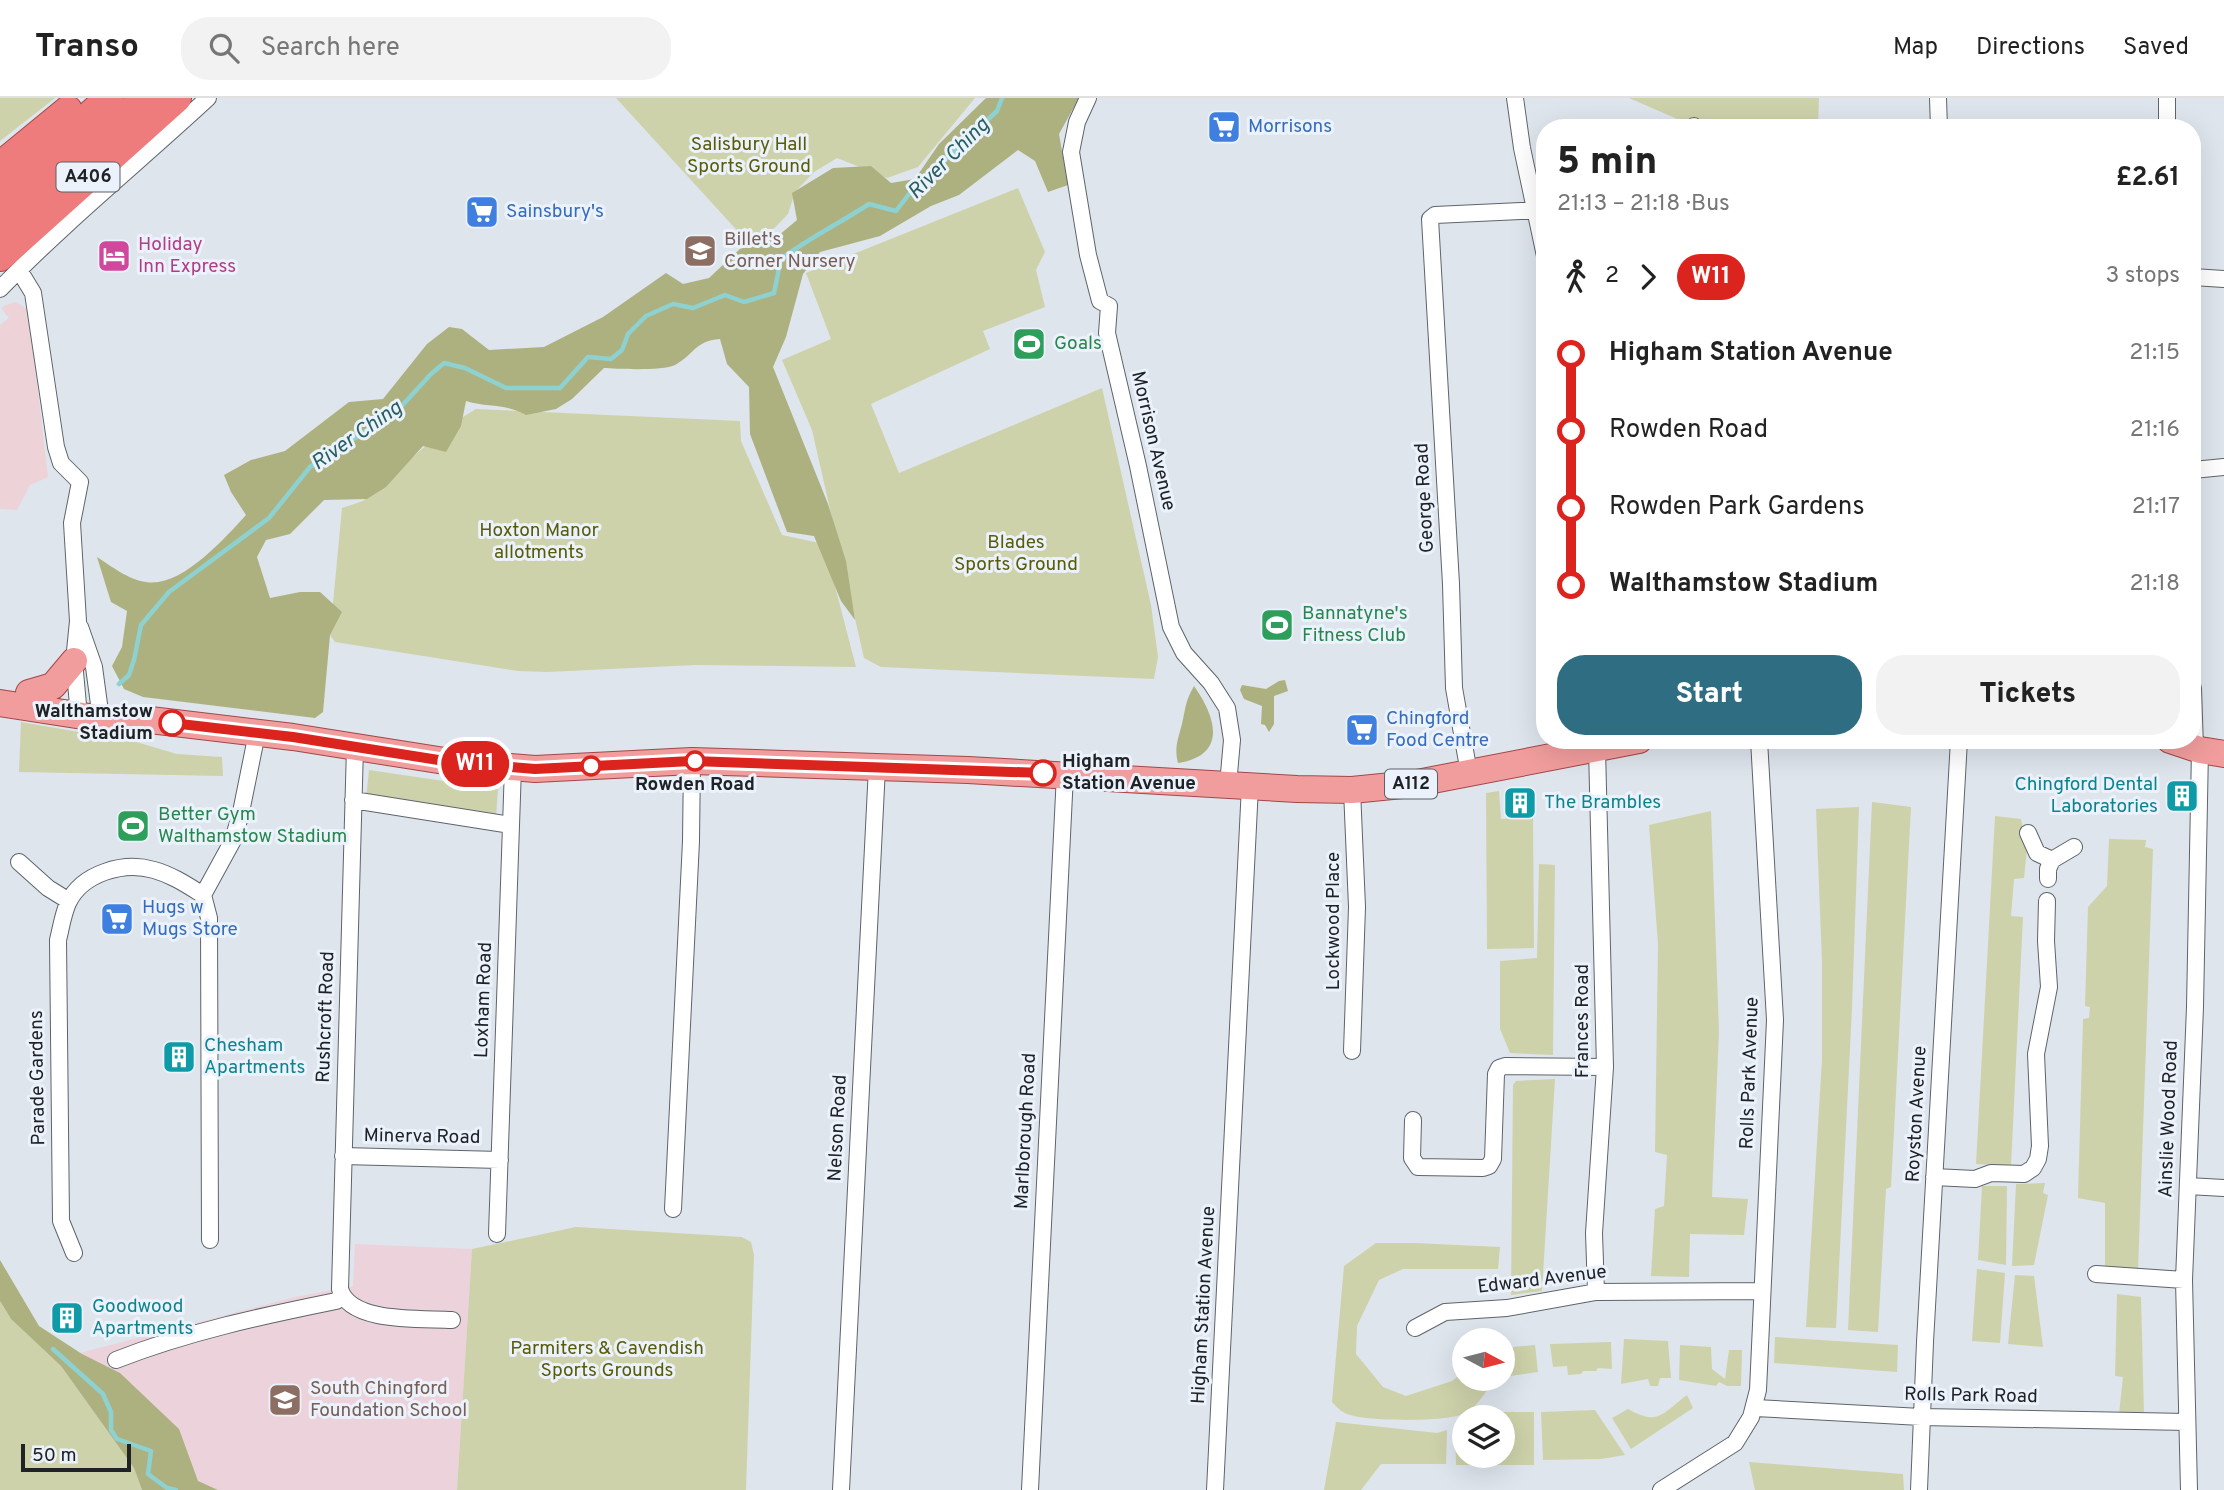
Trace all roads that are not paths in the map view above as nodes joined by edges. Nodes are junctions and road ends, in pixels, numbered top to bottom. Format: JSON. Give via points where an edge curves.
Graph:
{"nodes":[{"id":1,"x":82,"y":98,"type":"edge"},
{"id":2,"x":109,"y":98,"type":"edge"},
{"id":3,"x":145,"y":98,"type":"edge"},
{"id":4,"x":177,"y":98,"type":"edge"},
{"id":5,"x":208,"y":98,"type":"edge"},
{"id":6,"x":1088,"y":98,"type":"edge"},
{"id":7,"x":1515,"y":98,"type":"edge"},
{"id":8,"x":1938,"y":98,"type":"edge"},
{"id":9,"x":2167,"y":98,"type":"edge"},
{"id":10,"x":1939,"y":119,"type":"edge"},
{"id":11,"x":2166,"y":119,"type":"edge"},
{"id":12,"x":0,"y":166,"type":"edge"},
{"id":13,"x":0,"y":195,"type":"edge"},
{"id":14,"x":1536,"y":196,"type":"edge"},
{"id":15,"x":1536,"y":210,"type":"edge"},
{"id":16,"x":0,"y":226,"type":"edge"},
{"id":17,"x":15,"y":263,"type":"edge"},
{"id":18,"x":2201,"y":277,"type":"edge"},
{"id":19,"x":2224,"y":279,"type":"edge"},
{"id":20,"x":0,"y":289,"type":"edge"},
{"id":21,"x":2224,"y":467,"type":"edge"},
{"id":22,"x":2201,"y":469,"type":"edge"},
{"id":23,"x":78,"y":621,"type":"junction"},
{"id":24,"x":74,"y":661,"type":"junction"},
{"id":25,"x":0,"y":688,"type":"edge"},
{"id":26,"x":29,"y":693,"type":"junction"},
{"id":27,"x":0,"y":703,"type":"edge"},
{"id":28,"x":90,"y":711,"type":"junction"},
{"id":29,"x":2201,"y":727,"type":"edge"},
{"id":30,"x":257,"y":733,"type":"junction"},
{"id":31,"x":355,"y":747,"type":"junction"},
{"id":32,"x":1597,"y":749,"type":"joint"},
{"id":33,"x":1760,"y":749,"type":"edge"},
{"id":34,"x":1958,"y":749,"type":"edge"},
{"id":35,"x":2206,"y":751,"type":"edge"},
{"id":36,"x":692,"y":761,"type":"junction"},
{"id":37,"x":513,"y":767,"type":"junction"},
{"id":38,"x":877,"y":767,"type":"junction"},
{"id":39,"x":1469,"y":773,"type":"junction"},
{"id":40,"x":1065,"y":774,"type":"junction"},
{"id":41,"x":1239,"y":785,"type":"junction"},
{"id":42,"x":1352,"y":790,"type":"junction"},
{"id":43,"x":353,"y":800,"type":"junction"},
{"id":44,"x":511,"y":825,"type":"junction"},
{"id":45,"x":2028,"y":833,"type":"dead end"},
{"id":46,"x":2074,"y":847,"type":"dead end"},
{"id":47,"x":2052,"y":860,"type":"junction"},
{"id":48,"x":19,"y":862,"type":"dead end"},
{"id":49,"x":2048,"y":879,"type":"dead end"},
{"id":50,"x":203,"y":895,"type":"junction"},
{"id":51,"x":69,"y":901,"type":"junction"},
{"id":52,"x":2047,"y":901,"type":"dead end"},
{"id":53,"x":1352,"y":1051,"type":"dead end"},
{"id":54,"x":1605,"y":1067,"type":"junction"},
{"id":55,"x":1413,"y":1120,"type":"dead end"},
{"id":56,"x":343,"y":1156,"type":"junction"},
{"id":57,"x":499,"y":1160,"type":"junction"},
{"id":58,"x":1934,"y":1177,"type":"junction"},
{"id":59,"x":2188,"y":1186,"type":"junction"},
{"id":60,"x":2224,"y":1188,"type":"edge"},
{"id":61,"x":673,"y":1209,"type":"dead end"},
{"id":62,"x":497,"y":1234,"type":"dead end"},
{"id":63,"x":210,"y":1240,"type":"dead end"},
{"id":64,"x":74,"y":1253,"type":"dead end"},
{"id":65,"x":2096,"y":1273,"type":"dead end"},
{"id":66,"x":2184,"y":1280,"type":"junction"},
{"id":67,"x":1762,"y":1291,"type":"junction"},
{"id":68,"x":341,"y":1292,"type":"junction"},
{"id":69,"x":1596,"y":1292,"type":"junction"},
{"id":70,"x":452,"y":1320,"type":"dead end"},
{"id":71,"x":1415,"y":1328,"type":"dead end"},
{"id":72,"x":116,"y":1360,"type":"dead end"},
{"id":73,"x":1755,"y":1408,"type":"junction"},
{"id":74,"x":1921,"y":1417,"type":"junction"},
{"id":75,"x":2187,"y":1422,"type":"junction"},
{"id":76,"x":841,"y":1490,"type":"edge"},
{"id":77,"x":1030,"y":1490,"type":"edge"},
{"id":78,"x":1216,"y":1490,"type":"edge"},
{"id":79,"x":1661,"y":1490,"type":"edge"},
{"id":80,"x":1919,"y":1490,"type":"edge"},
{"id":81,"x":2189,"y":1490,"type":"edge"}],
"edges":[{"from":1,"to":12,"type":"highway"},
{"from":2,"to":13,"type":"highway","number":"A406"},
{"from":3,"to":16,"type":"highway","number":"A406"},
{"from":4,"to":17,"type":"highway","number":"A406"},
{"from":5,"to":17,"type":"street"},
{"from":6,"to":41,"type":"street","name":"Morrison Avenue","via":[[1071,152],[1088,255],[1100,301],[1109,306],[1107,332],[1171,627],[1184,653],[1227,708]]},
{"from":7,"to":14,"type":"street"},
{"from":8,"to":10,"type":"street"},
{"from":9,"to":11,"type":"street"},
{"from":15,"to":39,"type":"street","name":"George Road","via":[[1435,215],[1430,219],[1454,688]]},
{"from":17,"to":20,"type":"street"},
{"from":17,"to":23,"type":"street","via":[[33,293],[55,447],[61,463],[80,482],[72,523]]},
{"from":18,"to":19,"type":"street"},
{"from":21,"to":22,"type":"street"},
{"from":23,"to":24,"type":"street"},
{"from":23,"to":28,"type":"street","via":[[94,667]]},
{"from":24,"to":26,"type":"main road","via":[[53,686]]},
{"from":24,"to":28,"type":"street"},
{"from":25,"to":26,"type":"main road","number":"A112"},
{"from":26,"to":28,"type":"main road","number":"A112"},
{"from":27,"to":28,"type":"main road","number":"A112"},
{"from":28,"to":30,"type":"main road","number":"A112","via":[[130,712],[146,720]]},
{"from":29,"to":35,"type":"street","name":"Ainslie Wood Road"},
{"from":30,"to":31,"type":"main road","number":"A112"},
{"from":30,"to":50,"type":"street","via":[[232,842]]},
{"from":31,"to":37,"type":"main road","number":"A112"},
{"from":31,"to":43,"type":"street","name":"Rushcroft Road"},
{"from":32,"to":39,"type":"main road","number":"A112"},
{"from":32,"to":54,"type":"street","name":"Frances Road"},
{"from":33,"to":67,"type":"street","name":"Rolls Park Avenue","via":[[1775,1020]]},
{"from":34,"to":58,"type":"street","name":"Royston Avenue"},
{"from":35,"to":59,"type":"street","name":"Ainslie Wood Road"},
{"from":36,"to":37,"type":"main road","number":"A112"},
{"from":36,"to":38,"type":"main road","number":"A112"},
{"from":36,"to":61,"type":"street"},
{"from":37,"to":44,"type":"street","name":"Loxham Road"},
{"from":38,"to":40,"type":"main road","number":"A112"},
{"from":38,"to":76,"type":"street","name":"Nelson Road"},
{"from":39,"to":42,"type":"main road","number":"A112"},
{"from":40,"to":41,"type":"main road","number":"A112"},
{"from":40,"to":77,"type":"street","name":"Marlborough Road"},
{"from":41,"to":42,"type":"main road","number":"A112"},
{"from":41,"to":78,"type":"street","name":"Higham Station Avenue"},
{"from":42,"to":53,"type":"street","name":"Lockwood Place","via":[[1357,908]]},
{"from":43,"to":44,"type":"street"},
{"from":43,"to":56,"type":"street","name":"Rushcroft Road"},
{"from":44,"to":57,"type":"street","name":"Loxham Road"},
{"from":45,"to":47,"type":"street","via":[[2037,853]]},
{"from":46,"to":47,"type":"street"},
{"from":47,"to":49,"type":"street"},
{"from":48,"to":51,"type":"street"},
{"from":50,"to":51,"type":"street","via":[[152,869],[117,868],[81,885]]},
{"from":50,"to":63,"type":"street","via":[[209,918]]},
{"from":51,"to":64,"type":"street","name":"Parade Gardens","via":[[58,940],[61,1221]]},
{"from":52,"to":58,"type":"street","via":[[2049,987],[2036,1054],[2038,1159],[2024,1174]]},
{"from":54,"to":55,"type":"street","via":[[1499,1068],[1493,1159],[1483,1168],[1418,1167],[1412,1158]]},
{"from":54,"to":69,"type":"street","name":"Frances Road","via":[[1594,1233]]},
{"from":56,"to":57,"type":"street","name":"Minerva Road"},
{"from":56,"to":68,"type":"street","name":"Rushcroft Road"},
{"from":57,"to":62,"type":"street","name":"Loxham Road"},
{"from":58,"to":74,"type":"street","name":"Royston Avenue"},
{"from":59,"to":60,"type":"street"},
{"from":59,"to":66,"type":"street","name":"Ainslie Wood Road"},
{"from":65,"to":66,"type":"street"},
{"from":66,"to":75,"type":"street","name":"Ainslie Wood Road"},
{"from":67,"to":69,"type":"street","name":"Edward Avenue"},
{"from":67,"to":73,"type":"street","name":"Rolls Park Avenue"},
{"from":68,"to":70,"type":"street","via":[[373,1316]]},
{"from":68,"to":72,"type":"street","via":[[336,1301],[156,1344]]},
{"from":69,"to":71,"type":"street","name":"Edward Avenue","via":[[1507,1308],[1445,1312]]},
{"from":73,"to":74,"type":"street","name":"Rolls Park Road"},
{"from":73,"to":79,"type":"street","via":[[1735,1443]]},
{"from":74,"to":75,"type":"street","name":"Rolls Park Road"},
{"from":74,"to":80,"type":"street","name":"Royston Avenue"},
{"from":75,"to":81,"type":"street","name":"Ainslie Wood Road"}]}
